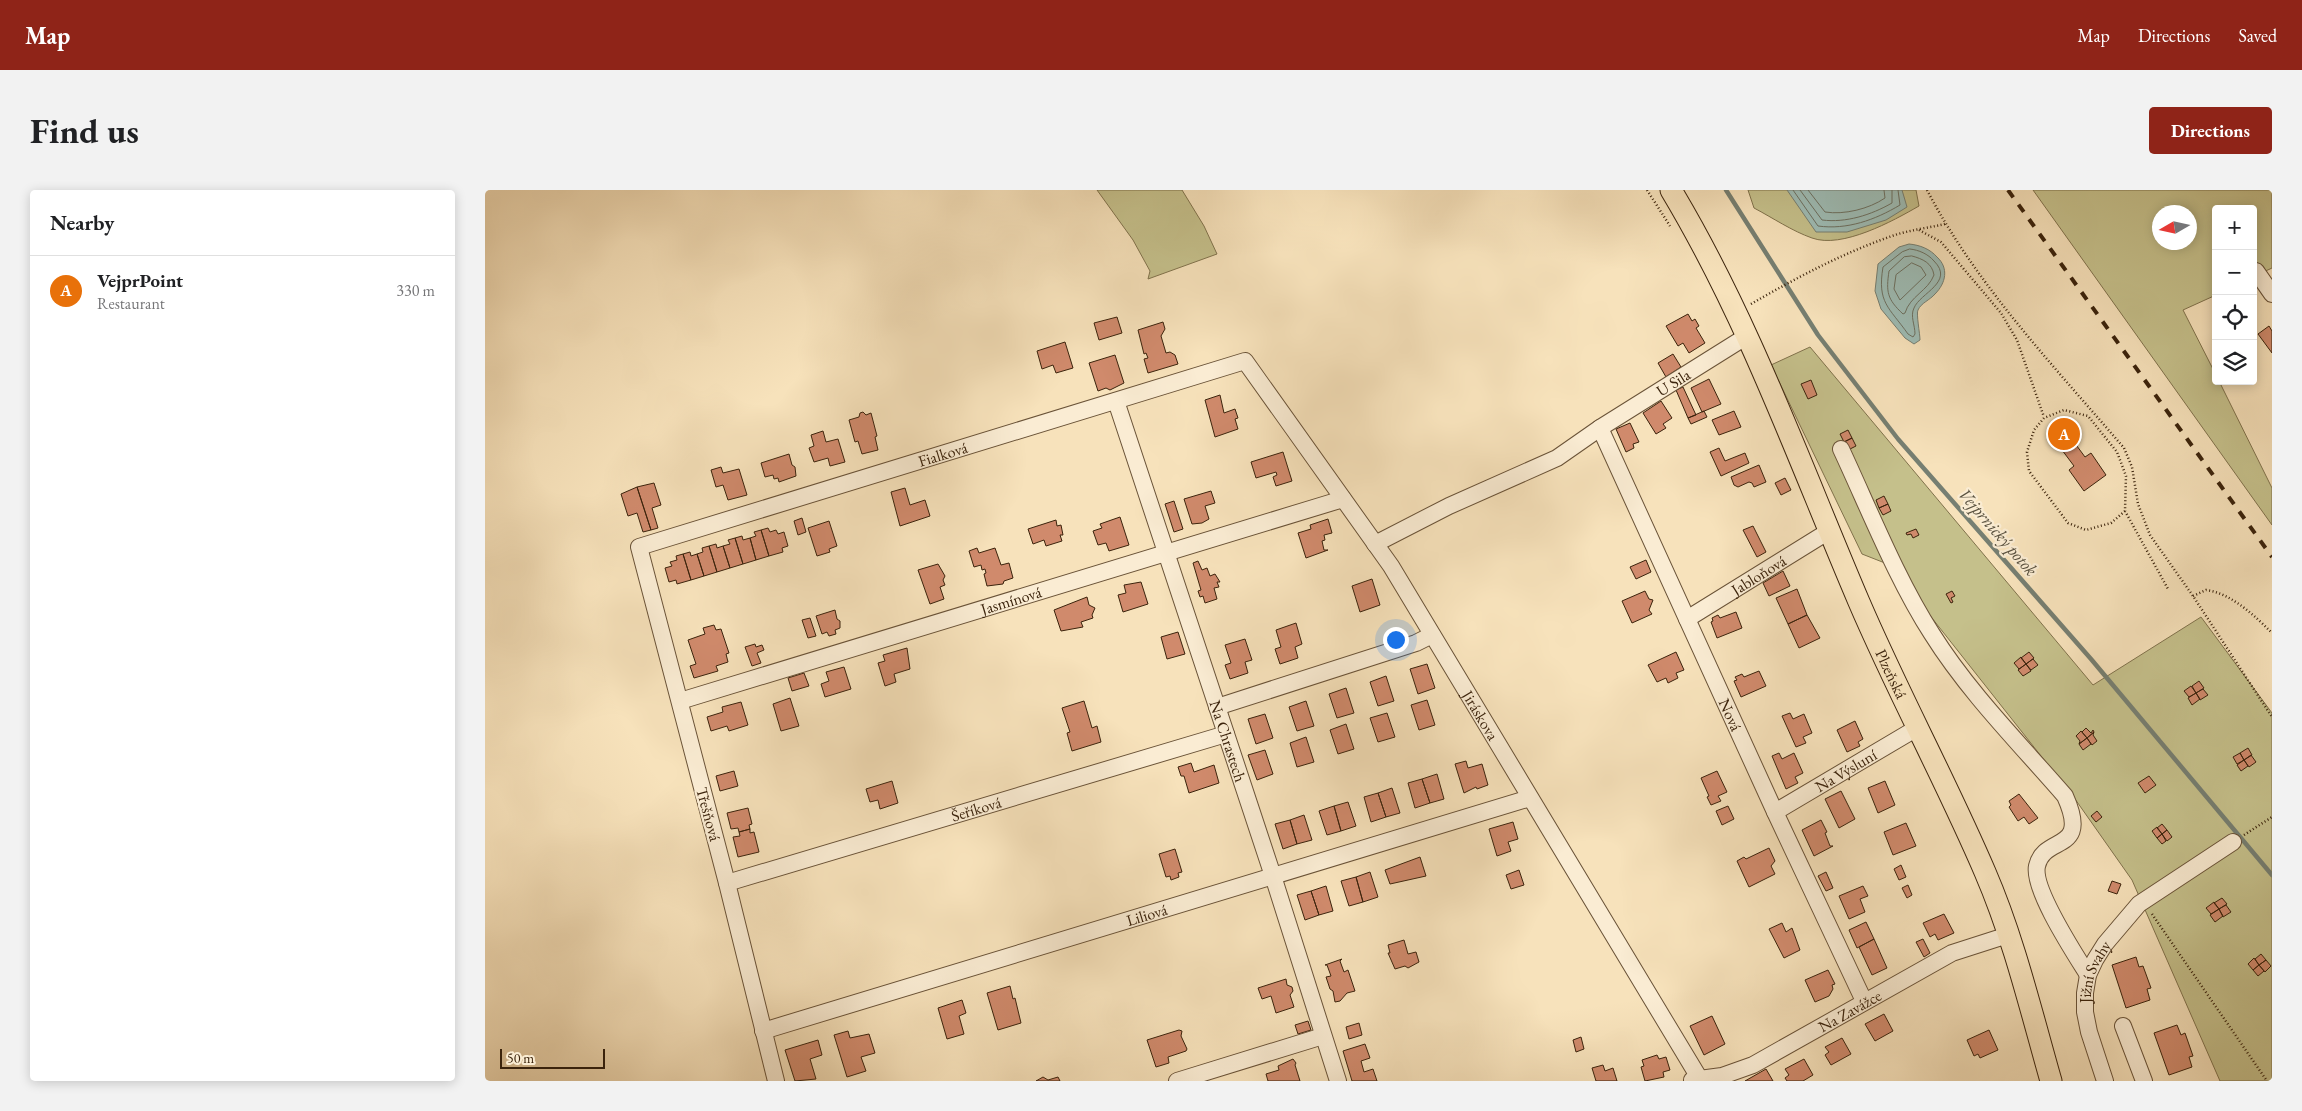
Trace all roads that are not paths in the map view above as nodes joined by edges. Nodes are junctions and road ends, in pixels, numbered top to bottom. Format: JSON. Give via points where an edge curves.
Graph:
{"nodes":[{"id":1,"x":1671,"y":190,"type":"edge"},
{"id":2,"x":2257,"y":272,"type":"edge"},
{"id":3,"x":2272,"y":294,"type":"edge"},
{"id":4,"x":1747,"y":336,"type":"junction"},
{"id":5,"x":1245,"y":361,"type":"joint"},
{"id":6,"x":1116,"y":401,"type":"junction"},
{"id":7,"x":1600,"y":428,"type":"junction"},
{"id":8,"x":1841,"y":449,"type":"dead end"},
{"id":9,"x":1343,"y":499,"type":"junction"},
{"id":10,"x":1829,"y":531,"type":"junction"},
{"id":11,"x":1375,"y":544,"type":"junction"},
{"id":12,"x":639,"y":547,"type":"joint"},
{"id":13,"x":1166,"y":552,"type":"junction"},
{"id":14,"x":1687,"y":619,"type":"junction"},
{"id":15,"x":1432,"y":635,"type":"junction"},
{"id":16,"x":680,"y":701,"type":"junction"},
{"id":17,"x":1217,"y":707,"type":"junction"},
{"id":18,"x":1917,"y":728,"type":"junction"},
{"id":19,"x":1226,"y":734,"type":"junction"},
{"id":20,"x":1531,"y":798,"type":"junction"},
{"id":21,"x":1775,"y":812,"type":"junction"},
{"id":22,"x":2233,"y":842,"type":"dead end"},
{"id":23,"x":1273,"y":876,"type":"junction"},
{"id":24,"x":727,"y":883,"type":"junction"},
{"id":25,"x":2008,"y":935,"type":"junction"},
{"id":26,"x":2088,"y":975,"type":"junction"},
{"id":27,"x":1864,"y":1001,"type":"junction"},
{"id":28,"x":2123,"y":1026,"type":"dead end"},
{"id":29,"x":763,"y":1032,"type":"junction"},
{"id":30,"x":1323,"y":1036,"type":"junction"},
{"id":31,"x":1697,"y":1080,"type":"edge"},
{"id":32,"x":776,"y":1081,"type":"edge"},
{"id":33,"x":1177,"y":1081,"type":"edge"},
{"id":34,"x":1338,"y":1081,"type":"edge"},
{"id":35,"x":2051,"y":1081,"type":"edge"},
{"id":36,"x":2105,"y":1081,"type":"edge"},
{"id":37,"x":2144,"y":1081,"type":"edge"}],
"edges":[{"from":1,"to":4,"type":"main road","name":"Plzeňská","via":[[1717,272]]},
{"from":2,"to":3,"type":"street"},
{"from":4,"to":7,"type":"street","name":"U Sila"},
{"from":4,"to":10,"type":"main road","name":"Plzeňská"},
{"from":5,"to":6,"type":"street","name":"Fialková"},
{"from":5,"to":9,"type":"street","name":"Jiráskova"},
{"from":6,"to":12,"type":"street","name":"Fialková"},
{"from":6,"to":13,"type":"street","name":"Na Chrastech"},
{"from":7,"to":11,"type":"street","name":"U Sila","via":[[1557,458],[1449,506]]},
{"from":7,"to":14,"type":"street","name":"Nová"},
{"from":8,"to":26,"type":"street","via":[[1932,635],[1972,688],[2065,796],[2074,816],[2073,828],[2069,837],[2043,853],[2037,864],[2037,873],[2045,899]]},
{"from":9,"to":11,"type":"street","name":"Jiráskova"},
{"from":9,"to":13,"type":"street","name":"Jasmínová"},
{"from":10,"to":14,"type":"street","name":"Jabloňová"},
{"from":10,"to":18,"type":"main road","name":"Plzeňská"},
{"from":11,"to":15,"type":"street","name":"Jiráskova"},
{"from":12,"to":16,"type":"street","name":"Třešňová"},
{"from":13,"to":16,"type":"street","name":"Jasmínová"},
{"from":13,"to":17,"type":"street","name":"Na Chrastech"},
{"from":14,"to":21,"type":"street","name":"Nová"},
{"from":15,"to":17,"type":"street","via":[[1416,643]]},
{"from":15,"to":20,"type":"street","name":"Jiráskova"},
{"from":16,"to":24,"type":"street","name":"Třešňová"},
{"from":17,"to":19,"type":"street","name":"Na Chrastech"},
{"from":18,"to":21,"type":"street","name":"Na Výsluní"},
{"from":18,"to":25,"type":"main road","name":"Plzeňská","via":[[1985,872]]},
{"from":19,"to":23,"type":"street","name":"Na Chrastech"},
{"from":19,"to":24,"type":"street","name":"Šeříková"},
{"from":20,"to":23,"type":"street","name":"Liliová"},
{"from":20,"to":31,"type":"street","name":"Jiráskova"},
{"from":21,"to":27,"type":"street","name":"Nová"},
{"from":22,"to":26,"type":"street","name":"Jižní Svahy","via":[[2139,904],[2105,944]]},
{"from":23,"to":29,"type":"street","name":"Liliová"},
{"from":23,"to":30,"type":"street","name":"Na Chrastech"},
{"from":24,"to":29,"type":"street","name":"Třešňová"},
{"from":25,"to":27,"type":"street","name":"Na Zavážce","via":[[1952,953]]},
{"from":25,"to":35,"type":"main road","name":"Plzeňská"},
{"from":26,"to":36,"type":"street","name":"Jižní Svahy","via":[[2085,1012]]},
{"from":27,"to":31,"type":"street","name":"Na Zavážce","via":[[1753,1065],[1722,1076]]},
{"from":28,"to":37,"type":"street"},
{"from":29,"to":32,"type":"street","name":"Třešňová"},
{"from":30,"to":33,"type":"street"},
{"from":30,"to":34,"type":"street","name":"Na Chrastech"}]}
